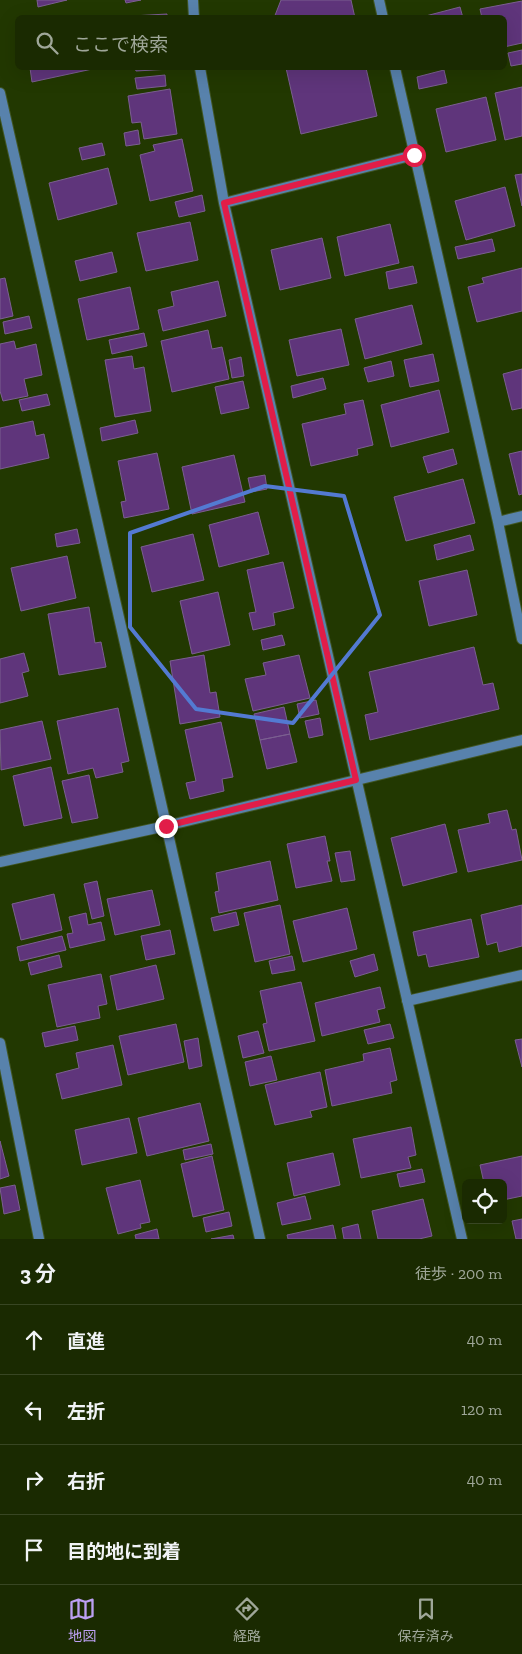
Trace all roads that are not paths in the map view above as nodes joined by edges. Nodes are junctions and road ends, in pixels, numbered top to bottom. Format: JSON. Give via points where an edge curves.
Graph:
{"nodes":[{"id":1,"x":192,"y":0,"type":"edge"},
{"id":2,"x":379,"y":0,"type":"edge"},
{"id":3,"x":194,"y":15,"type":"edge"},
{"id":4,"x":382,"y":15,"type":"edge"},
{"id":5,"x":200,"y":70,"type":"edge"},
{"id":6,"x":394,"y":70,"type":"edge"},
{"id":7,"x":0,"y":93,"type":"edge"},
{"id":8,"x":2,"y":108,"type":"edge"},
{"id":9,"x":414,"y":155,"type":"junction"},
{"id":10,"x":224,"y":203,"type":"junction"},
{"id":11,"x":522,"y":516,"type":"edge"},
{"id":12,"x":498,"y":522,"type":"junction"},
{"id":13,"x":522,"y":639,"type":"edge"},
{"id":14,"x":522,"y":740,"type":"edge"},
{"id":15,"x":356,"y":780,"type":"junction"},
{"id":16,"x":166,"y":826,"type":"junction"},
{"id":17,"x":0,"y":862,"type":"edge"},
{"id":18,"x":522,"y":975,"type":"edge"},
{"id":19,"x":407,"y":1001,"type":"junction"},
{"id":20,"x":0,"y":1043,"type":"edge"},
{"id":21,"x":39,"y":1239,"type":"edge"},
{"id":22,"x":260,"y":1239,"type":"edge"},
{"id":23,"x":462,"y":1239,"type":"edge"}],
"edges":[{"from":1,"to":3,"type":"street"},
{"from":2,"to":4,"type":"street"},
{"from":5,"to":10,"type":"street"},
{"from":6,"to":9,"type":"street"},
{"from":7,"to":8,"type":"street"},
{"from":8,"to":16,"type":"street"},
{"from":9,"to":10,"type":"street"},
{"from":9,"to":12,"type":"street"},
{"from":10,"to":15,"type":"street"},
{"from":11,"to":12,"type":"street"},
{"from":12,"to":13,"type":"street"},
{"from":14,"to":15,"type":"street"},
{"from":15,"to":16,"type":"street"},
{"from":15,"to":19,"type":"street"},
{"from":16,"to":17,"type":"street"},
{"from":16,"to":22,"type":"street"},
{"from":18,"to":19,"type":"street"},
{"from":19,"to":23,"type":"street"},
{"from":20,"to":21,"type":"street"}]}
